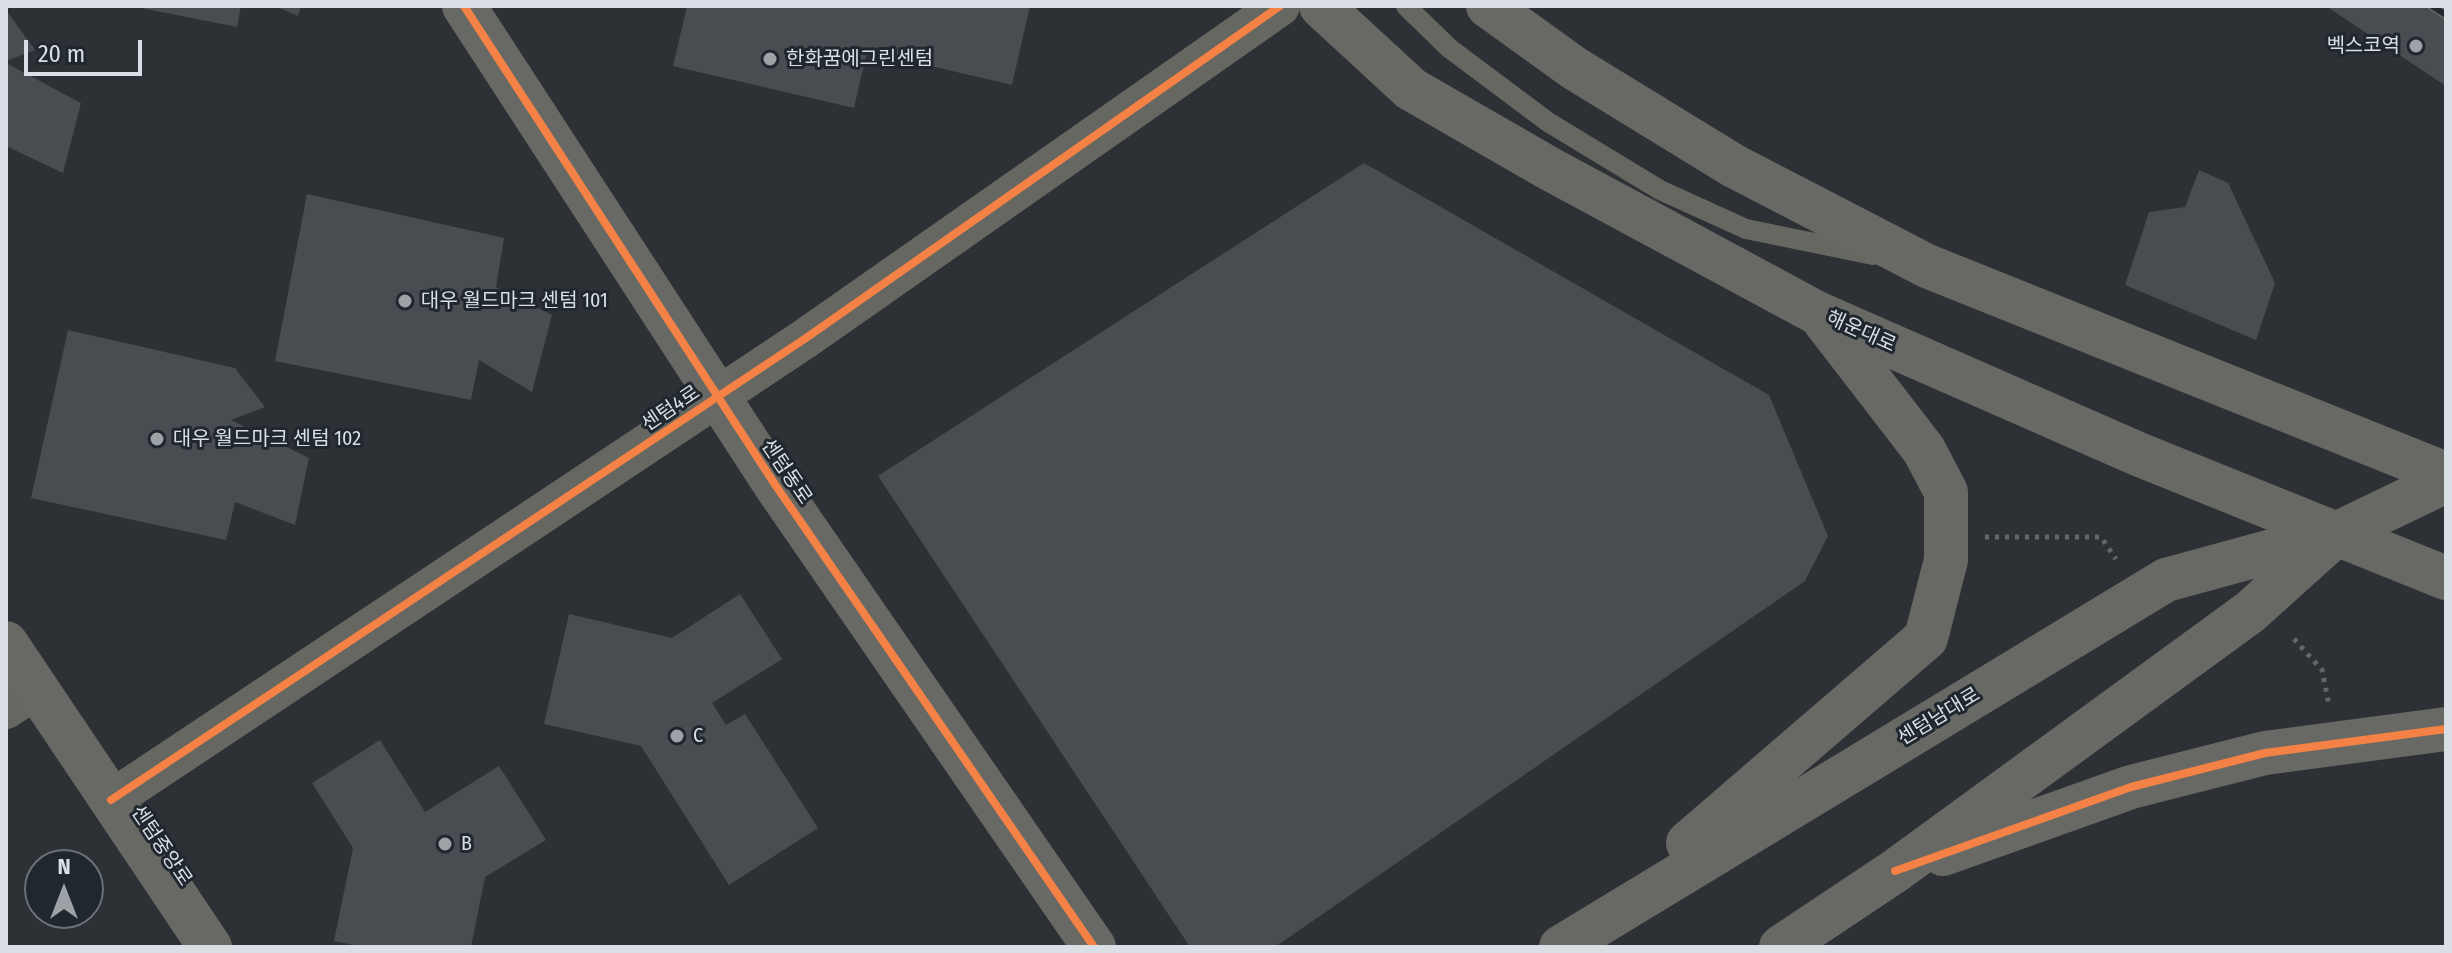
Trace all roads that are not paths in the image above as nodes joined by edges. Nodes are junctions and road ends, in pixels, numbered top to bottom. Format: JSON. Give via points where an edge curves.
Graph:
{"nodes":[{"id":1,"x":464,"y":6,"type":"edge"},
{"id":2,"x":1280,"y":6,"type":"edge"},
{"id":3,"x":1321,"y":6,"type":"edge"},
{"id":4,"x":1406,"y":6,"type":"edge"},
{"id":5,"x":1488,"y":6,"type":"edge"},
{"id":6,"x":1927,"y":266,"type":"junction"},
{"id":7,"x":1819,"y":314,"type":"junction"},
{"id":8,"x":718,"y":397,"type":"junction"},
{"id":9,"x":2446,"y":474,"type":"edge"},
{"id":10,"x":2446,"y":481,"type":"edge"},
{"id":11,"x":2338,"y":533,"type":"junction"},
{"id":12,"x":2446,"y":578,"type":"edge"},
{"id":13,"x":6,"y":643,"type":"edge"},
{"id":14,"x":21,"y":699,"type":"edge"},
{"id":15,"x":2446,"y":729,"type":"edge"},
{"id":16,"x":111,"y":800,"type":"junction"},
{"id":17,"x":1895,"y":871,"type":"junction"},
{"id":18,"x":1578,"y":935,"type":"edge"},
{"id":19,"x":210,"y":947,"type":"edge"},
{"id":20,"x":1094,"y":947,"type":"edge"},
{"id":21,"x":1781,"y":947,"type":"edge"}],
"edges":[{"from":1,"to":8,"type":"main road","name":"센텀동로"},
{"from":2,"to":8,"type":"street","name":"센텀4로"},
{"from":3,"to":7,"type":"main road","name":"해운대로","via":[[1411,89]]},
{"from":4,"to":6,"type":"lane","via":[[1449,48],[1548,122],[1660,190],[1746,229]]},
{"from":5,"to":6,"type":"main road","via":[[1574,68],[1734,166]]},
{"from":6,"to":9,"type":"main road"},
{"from":7,"to":11,"type":"main road","name":"해운대로","via":[[2138,454]]},
{"from":7,"to":18,"type":"main road","via":[[1924,450],[1946,492],[1946,560],[1926,638]]},
{"from":8,"to":16,"type":"street","name":"센텀4로"},
{"from":8,"to":20,"type":"main road","name":"센텀동로"},
{"from":10,"to":11,"type":"main road","name":"센텀남대로"},
{"from":11,"to":12,"type":"main road","name":"해운대로"},
{"from":11,"to":17,"type":"main road","name":"센텀남대로","via":[[2250,612]]},
{"from":11,"to":18,"type":"main road","name":"센텀남대로","via":[[2166,580]]},
{"from":13,"to":14,"type":"main road","name":"센텀중앙로"},
{"from":14,"to":16,"type":"main road","name":"센텀중앙로"},
{"from":15,"to":17,"type":"main road","via":[[2265,753],[2131,787]]},
{"from":16,"to":19,"type":"main road","name":"센텀중앙로"},
{"from":17,"to":21,"type":"main road","name":"센텀남대로"}]}
